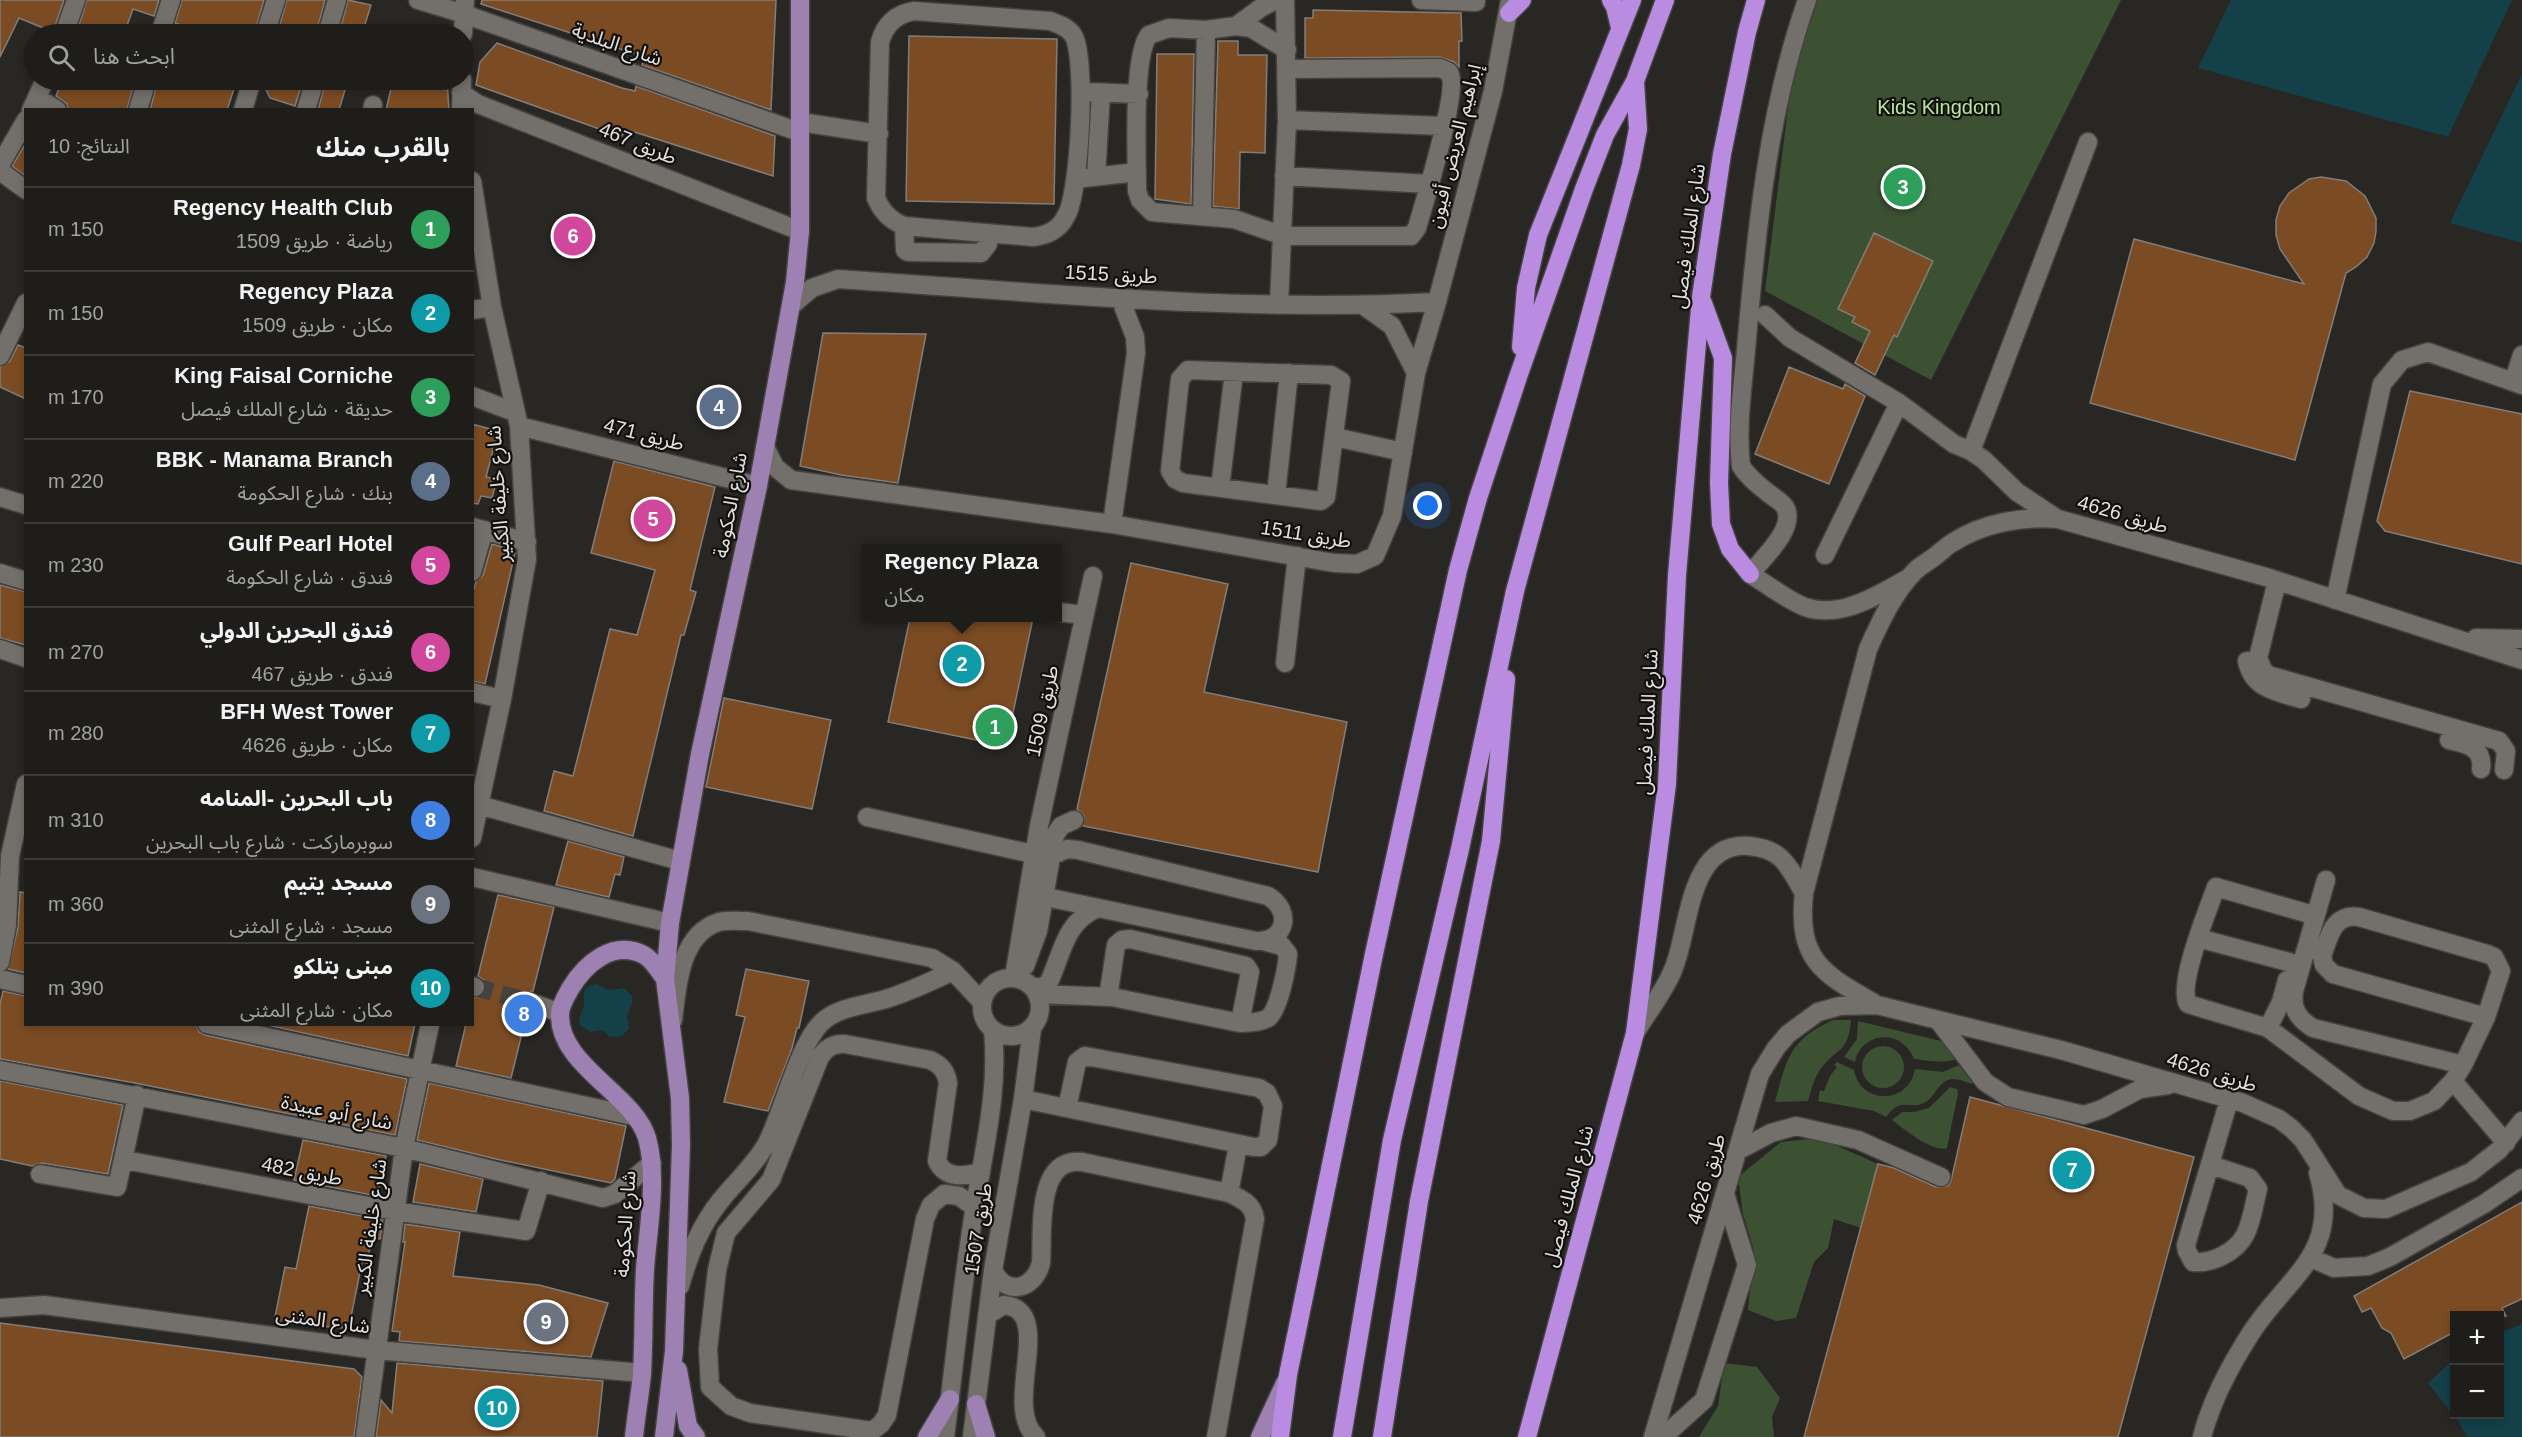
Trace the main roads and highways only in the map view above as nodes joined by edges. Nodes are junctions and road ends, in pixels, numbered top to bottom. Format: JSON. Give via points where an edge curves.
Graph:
{"nodes":[{"id":1,"x":800,"y":0,"type":"edge"},
{"id":2,"x":1611,"y":0,"type":"edge"},
{"id":3,"x":1632,"y":0,"type":"edge"},
{"id":4,"x":1665,"y":0,"type":"edge"},
{"id":5,"x":1756,"y":0,"type":"edge"},
{"id":6,"x":1620,"y":28,"type":"junction"},
{"id":7,"x":1635,"y":81,"type":"junction"},
{"id":8,"x":1701,"y":297,"type":"junction"},
{"id":9,"x":1518,"y":377,"type":"junction"},
{"id":10,"x":1750,"y":574,"type":"road end"},
{"id":11,"x":1515,"y":591,"type":"junction"},
{"id":12,"x":665,"y":979,"type":"junction"},
{"id":13,"x":674,"y":1351,"type":"junction"},
{"id":14,"x":1288,"y":1376,"type":"junction"},
{"id":15,"x":950,"y":1399,"type":"road end"},
{"id":16,"x":976,"y":1404,"type":"road end"},
{"id":17,"x":634,"y":1437,"type":"edge"},
{"id":18,"x":664,"y":1437,"type":"edge"},
{"id":19,"x":696,"y":1437,"type":"edge"},
{"id":20,"x":927,"y":1437,"type":"edge"},
{"id":21,"x":986,"y":1437,"type":"edge"},
{"id":22,"x":1260,"y":1437,"type":"edge"},
{"id":23,"x":1280,"y":1437,"type":"edge"},
{"id":24,"x":1342,"y":1437,"type":"edge"},
{"id":25,"x":1382,"y":1437,"type":"edge"},
{"id":26,"x":1527,"y":1437,"type":"edge"}],
"edges":[{"from":1,"to":12,"type":"main road","name":"شارع الحكومة","via":[[800,231],[791,306],[758,486],[702,743],[670,923]]},
{"from":2,"to":6,"type":"highway"},
{"from":3,"to":6,"type":"highway"},
{"from":4,"to":7,"type":"highway"},
{"from":5,"to":8,"type":"highway","name":"شارع الملك فيصل","via":[[1722,154]]},
{"from":6,"to":9,"type":"highway","via":[[1538,235],[1526,288]]},
{"from":7,"to":9,"type":"highway","via":[[1605,135]]},
{"from":7,"to":11,"type":"highway","via":[[1638,129],[1631,165]]},
{"from":8,"to":10,"type":"highway","via":[[1723,358],[1721,524],[1730,549]]},
{"from":8,"to":26,"type":"highway","name":"شارع الملك فيصل","via":[[1677,575],[1667,784],[1635,1033]]},
{"from":9,"to":14,"type":"highway","via":[[1458,570]]},
{"from":11,"to":24,"type":"highway","via":[[1392,1140]]},
{"from":11,"to":25,"type":"highway","via":[[1491,841],[1419,1201]]},
{"from":12,"to":13,"type":"main road","name":"شارع الحكومة","via":[[680,1098]]},
{"from":12,"to":17,"type":"main road","name":"شارع الحكومة","via":[[643,955],[611,951],[593,960],[577,978],[560,1013],[561,1028],[588,1071],[612,1092],[646,1135],[652,1163],[642,1373]]},
{"from":13,"to":18,"type":"main road","name":"شارع الحكومة"},
{"from":13,"to":19,"type":"main road","via":[[688,1426]]},
{"from":14,"to":22,"type":"main road"},
{"from":14,"to":23,"type":"highway"},
{"from":15,"to":20,"type":"main road"},
{"from":16,"to":21,"type":"main road"}]}
